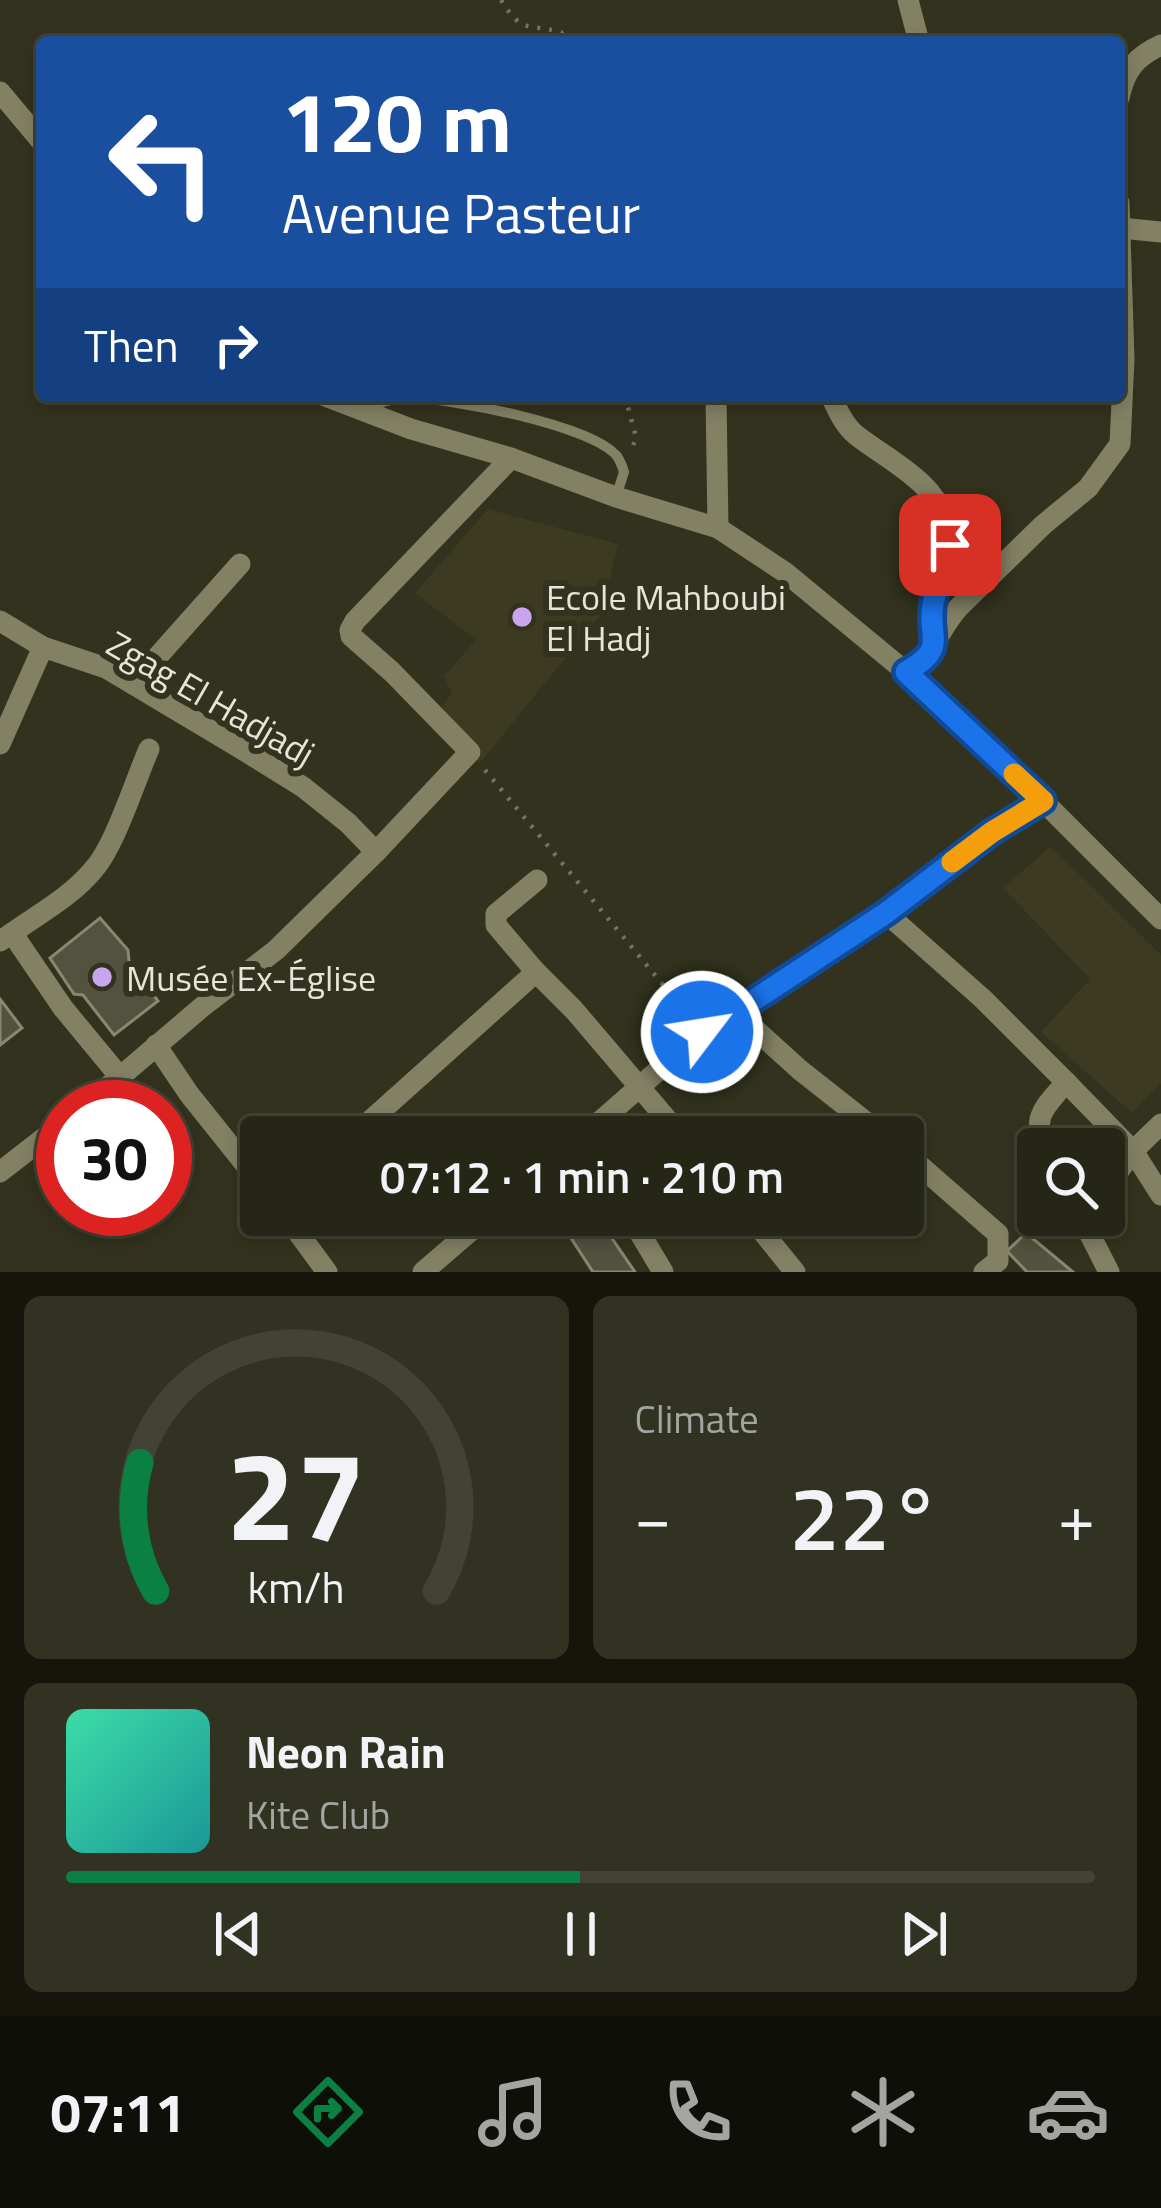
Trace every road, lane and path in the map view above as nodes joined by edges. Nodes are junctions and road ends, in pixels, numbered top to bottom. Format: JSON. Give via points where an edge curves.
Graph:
{"nodes":[{"id":1,"x":501,"y":0,"type":"edge"},
{"id":2,"x":908,"y":0,"type":"edge"},
{"id":3,"x":564,"y":36,"type":"edge"},
{"id":4,"x":917,"y":36,"type":"edge"},
{"id":5,"x":1161,"y":45,"type":"edge"},
{"id":6,"x":1125,"y":76,"type":"edge"},
{"id":7,"x":0,"y":92,"type":"edge"},
{"id":8,"x":36,"y":135,"type":"edge"},
{"id":9,"x":1125,"y":228,"type":"edge"},
{"id":10,"x":1161,"y":232,"type":"edge"},
{"id":11,"x":340,"y":402,"type":"edge"},
{"id":12,"x":379,"y":402,"type":"edge"},
{"id":13,"x":449,"y":402,"type":"edge"},
{"id":14,"x":627,"y":402,"type":"edge"},
{"id":15,"x":716,"y":402,"type":"edge"},
{"id":16,"x":834,"y":402,"type":"edge"},
{"id":17,"x":1122,"y":402,"type":"edge"},
{"id":18,"x":358,"y":410,"type":"junction"},
{"id":19,"x":511,"y":458,"type":"junction"},
{"id":20,"x":624,"y":472,"type":"junction"},
{"id":21,"x":616,"y":497,"type":"junction"},
{"id":22,"x":718,"y":529,"type":"junction"},
{"id":23,"x":240,"y":564,"type":"dead end"},
{"id":24,"x":0,"y":621,"type":"edge"},
{"id":25,"x":936,"y":638,"type":"junction"},
{"id":26,"x":43,"y":647,"type":"junction"},
{"id":27,"x":906,"y":672,"type":"junction"},
{"id":28,"x":137,"y":686,"type":"junction"},
{"id":29,"x":0,"y":744,"type":"edge"},
{"id":30,"x":148,"y":749,"type":"dead end"},
{"id":31,"x":470,"y":752,"type":"junction"},
{"id":32,"x":1043,"y":801,"type":"junction"},
{"id":33,"x":376,"y":852,"type":"junction"},
{"id":34,"x":536,"y":880,"type":"dead end"},
{"id":35,"x":886,"y":913,"type":"junction"},
{"id":36,"x":1161,"y":919,"type":"edge"},
{"id":37,"x":6,"y":937,"type":"edge"},
{"id":38,"x":536,"y":972,"type":"junction"},
{"id":39,"x":736,"y":1012,"type":"junction"},
{"id":40,"x":702,"y":1032,"type":"junction"},
{"id":41,"x":156,"y":1046,"type":"junction"},
{"id":42,"x":120,"y":1077,"type":"junction"},
{"id":43,"x":116,"y":1080,"type":"edge"},
{"id":44,"x":1066,"y":1082,"type":"junction"},
{"id":45,"x":639,"y":1088,"type":"junction"},
{"id":46,"x":375,"y":1116,"type":"edge"},
{"id":47,"x":605,"y":1116,"type":"edge"},
{"id":48,"x":664,"y":1116,"type":"edge"},
{"id":49,"x":858,"y":1116,"type":"edge"},
{"id":50,"x":1161,"y":1124,"type":"edge"},
{"id":51,"x":1037,"y":1128,"type":"edge"},
{"id":52,"x":36,"y":1144,"type":"edge"},
{"id":53,"x":1133,"y":1151,"type":"junction"},
{"id":54,"x":240,"y":1158,"type":"edge"},
{"id":55,"x":1125,"y":1162,"type":"edge"},
{"id":56,"x":924,"y":1169,"type":"edge"},
{"id":57,"x":0,"y":1172,"type":"edge"},
{"id":58,"x":1161,"y":1195,"type":"edge"},
{"id":59,"x":300,"y":1236,"type":"edge"},
{"id":60,"x":465,"y":1236,"type":"edge"},
{"id":61,"x":641,"y":1236,"type":"edge"},
{"id":62,"x":766,"y":1236,"type":"edge"},
{"id":63,"x":1091,"y":1236,"type":"edge"},
{"id":64,"x":327,"y":1272,"type":"edge"},
{"id":65,"x":423,"y":1272,"type":"edge"},
{"id":66,"x":663,"y":1272,"type":"edge"},
{"id":67,"x":795,"y":1272,"type":"edge"},
{"id":68,"x":984,"y":1272,"type":"edge"},
{"id":69,"x":1109,"y":1272,"type":"edge"}],
"edges":[{"from":1,"to":3,"type":"path","via":[[529,29]]},
{"from":2,"to":4,"type":"street"},
{"from":5,"to":6,"type":"street"},
{"from":7,"to":8,"type":"street"},
{"from":9,"to":10,"type":"street"},
{"from":11,"to":18,"type":"street"},
{"from":12,"to":18,"type":"lane"},
{"from":13,"to":20,"type":"lane","via":[[572,430],[618,456]]},
{"from":14,"to":20,"type":"path","via":[[636,437]]},
{"from":15,"to":22,"type":"street"},
{"from":16,"to":25,"type":"street","via":[[857,436],[922,484],[945,518],[950,545],[933,604]]},
{"from":17,"to":25,"type":"street","via":[[1120,444],[1088,488]]},
{"from":18,"to":19,"type":"street"},
{"from":19,"to":21,"type":"street"},
{"from":19,"to":31,"type":"street","via":[[350,630]]},
{"from":20,"to":21,"type":"lane"},
{"from":21,"to":22,"type":"street"},
{"from":22,"to":27,"type":"street","via":[[786,573]]},
{"from":23,"to":28,"type":"street"},
{"from":24,"to":26,"type":"street","name":"Zgag El Hadjadj"},
{"from":25,"to":27,"type":"street","via":[[922,663]]},
{"from":26,"to":28,"type":"street","name":"Zgag El Hadjadj"},
{"from":26,"to":29,"type":"street"},
{"from":27,"to":32,"type":"street"},
{"from":28,"to":33,"type":"street","name":"Zgag El Hadjadj","via":[[302,787]]},
{"from":30,"to":37,"type":"street","via":[[97,867]]},
{"from":31,"to":33,"type":"street"},
{"from":31,"to":40,"type":"path"},
{"from":32,"to":35,"type":"street"},
{"from":32,"to":36,"type":"street"},
{"from":33,"to":41,"type":"street","via":[[276,950]]},
{"from":34,"to":38,"type":"street","via":[[496,914],[496,925]]},
{"from":35,"to":39,"type":"street"},
{"from":35,"to":44,"type":"street"},
{"from":37,"to":42,"type":"street"},
{"from":38,"to":45,"type":"street"},
{"from":38,"to":46,"type":"street"},
{"from":39,"to":40,"type":"street"},
{"from":39,"to":49,"type":"street"},
{"from":40,"to":45,"type":"street"},
{"from":41,"to":42,"type":"street"},
{"from":41,"to":54,"type":"street"},
{"from":42,"to":43,"type":"street"},
{"from":44,"to":51,"type":"street"},
{"from":44,"to":53,"type":"street"},
{"from":45,"to":47,"type":"street"},
{"from":45,"to":48,"type":"street"},
{"from":50,"to":53,"type":"street"},
{"from":52,"to":57,"type":"street"},
{"from":53,"to":55,"type":"street"},
{"from":53,"to":58,"type":"street"},
{"from":56,"to":68,"type":"street","via":[[998,1234],[998,1261]]},
{"from":59,"to":64,"type":"street"},
{"from":60,"to":65,"type":"street"},
{"from":61,"to":66,"type":"street"},
{"from":62,"to":67,"type":"street"},
{"from":63,"to":69,"type":"street"}]}
